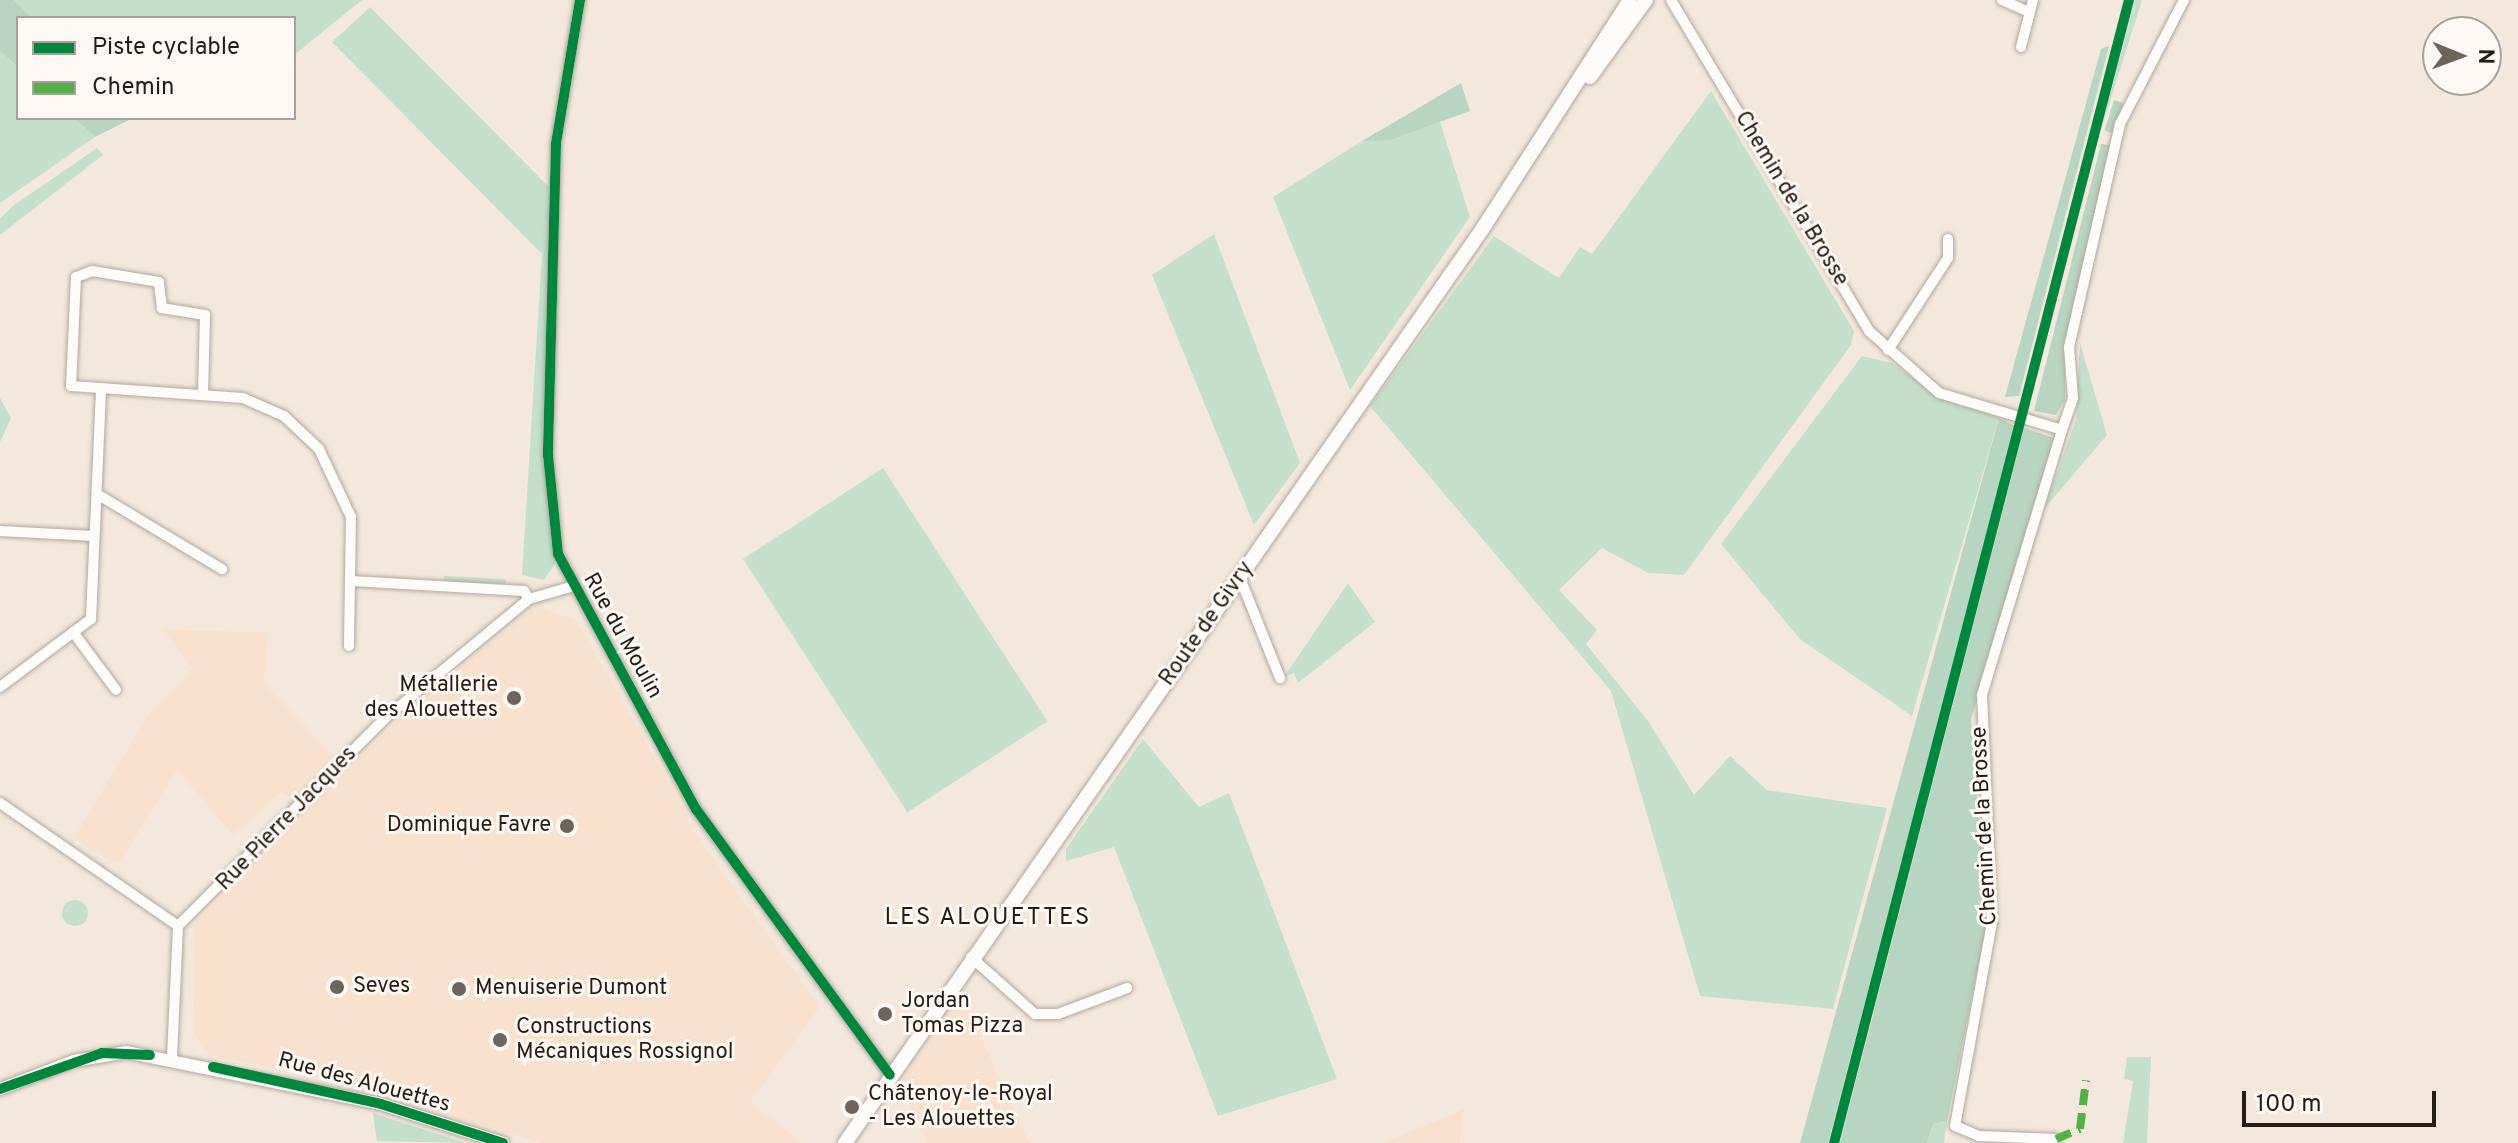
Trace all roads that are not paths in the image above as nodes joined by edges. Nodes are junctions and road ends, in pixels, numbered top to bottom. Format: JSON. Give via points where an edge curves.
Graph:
{"nodes":[{"id":1,"x":580,"y":0,"type":"edge"},
{"id":2,"x":1630,"y":0,"type":"edge"},
{"id":3,"x":1646,"y":0,"type":"edge"},
{"id":4,"x":1671,"y":0,"type":"edge"},
{"id":5,"x":2002,"y":0,"type":"edge"},
{"id":6,"x":2033,"y":0,"type":"edge"},
{"id":7,"x":2184,"y":0,"type":"edge"},
{"id":8,"x":2029,"y":12,"type":"junction"},
{"id":9,"x":2021,"y":47,"type":"dead end"},
{"id":10,"x":1557,"y":118,"type":"junction"},
{"id":11,"x":1948,"y":239,"type":"dead end"},
{"id":12,"x":1888,"y":350,"type":"junction"},
{"id":13,"x":101,"y":388,"type":"junction"},
{"id":14,"x":203,"y":393,"type":"junction"},
{"id":15,"x":2062,"y":430,"type":"junction"},
{"id":16,"x":97,"y":494,"type":"junction"},
{"id":17,"x":0,"y":531,"type":"edge"},
{"id":18,"x":94,"y":536,"type":"junction"},
{"id":19,"x":222,"y":569,"type":"dead end"},
{"id":20,"x":1240,"y":578,"type":"junction"},
{"id":21,"x":352,"y":581,"type":"junction"},
{"id":22,"x":570,"y":587,"type":"junction"},
{"id":23,"x":529,"y":599,"type":"junction"},
{"id":24,"x":73,"y":632,"type":"junction"},
{"id":25,"x":349,"y":646,"type":"dead end"},
{"id":26,"x":1280,"y":678,"type":"dead end"},
{"id":27,"x":0,"y":687,"type":"edge"},
{"id":28,"x":116,"y":690,"type":"dead end"},
{"id":29,"x":0,"y":803,"type":"edge"},
{"id":30,"x":178,"y":926,"type":"junction"},
{"id":31,"x":971,"y":957,"type":"junction"},
{"id":32,"x":1127,"y":988,"type":"dead end"},
{"id":33,"x":172,"y":1058,"type":"junction"},
{"id":34,"x":890,"y":1075,"type":"junction"},
{"id":35,"x":0,"y":1089,"type":"edge"},
{"id":36,"x":853,"y":1127,"type":"junction"},
{"id":37,"x":2056,"y":1139,"type":"dead end"},
{"id":38,"x":503,"y":1143,"type":"edge"},
{"id":39,"x":834,"y":1143,"type":"edge"},
{"id":40,"x":845,"y":1143,"type":"edge"}],
"edges":[{"from":1,"to":22,"type":"street","name":"Rue du Moulin","via":[[556,144],[548,455],[558,554]]},
{"from":2,"to":10,"type":"main road","name":"Route de Givry"},
{"from":3,"to":10,"type":"main road","name":"Route de Givry"},
{"from":4,"to":12,"type":"street","name":"Chemin de la Brosse"},
{"from":5,"to":8,"type":"street"},
{"from":6,"to":8,"type":"street"},
{"from":7,"to":15,"type":"street","name":"Chemin de la Brosse","via":[[2120,124],[2069,347],[2073,398]]},
{"from":8,"to":9,"type":"street"},
{"from":10,"to":20,"type":"main road","name":"Route de Givry"},
{"from":11,"to":12,"type":"street","via":[[1948,258]]},
{"from":12,"to":15,"type":"street","name":"Chemin de la Brosse","via":[[1939,393]]},
{"from":13,"to":14,"type":"street"},
{"from":13,"to":14,"type":"street","via":[[71,386],[76,277],[92,271],[159,282],[165,309],[205,315]]},
{"from":13,"to":16,"type":"street"},
{"from":14,"to":21,"type":"street","via":[[264,405],[319,449],[349,509]]},
{"from":15,"to":37,"type":"street","name":"Chemin de la Brosse","via":[[1982,695],[1992,923],[1955,1126],[1979,1136]]},
{"from":16,"to":18,"type":"street"},
{"from":16,"to":19,"type":"street"},
{"from":17,"to":18,"type":"street"},
{"from":18,"to":24,"type":"street","via":[[91,619]]},
{"from":20,"to":26,"type":"street"},
{"from":20,"to":31,"type":"main road","name":"Route de Givry"},
{"from":21,"to":23,"type":"street","via":[[524,591]]},
{"from":21,"to":25,"type":"street"},
{"from":22,"to":23,"type":"street","name":"Rue Pierre Jacques"},
{"from":22,"to":34,"type":"street","name":"Rue du Moulin","via":[[731,863]]},
{"from":23,"to":30,"type":"street","name":"Rue Pierre Jacques","via":[[384,719]]},
{"from":24,"to":27,"type":"street"},
{"from":24,"to":28,"type":"street"},
{"from":29,"to":30,"type":"street"},
{"from":30,"to":33,"type":"street"},
{"from":31,"to":32,"type":"street","via":[[1035,1014],[1058,1014]]},
{"from":31,"to":34,"type":"main road","name":"Route de Givry"},
{"from":33,"to":35,"type":"street","name":"Rue des Alouettes","via":[[102,1053]]},
{"from":33,"to":38,"type":"street","name":"Rue des Alouettes","via":[[381,1104]]},
{"from":34,"to":36,"type":"main road","name":"Route de Givry"},
{"from":36,"to":39,"type":"main road","name":"Route de Givry"},
{"from":36,"to":40,"type":"main road","name":"Route de Givry"}]}
